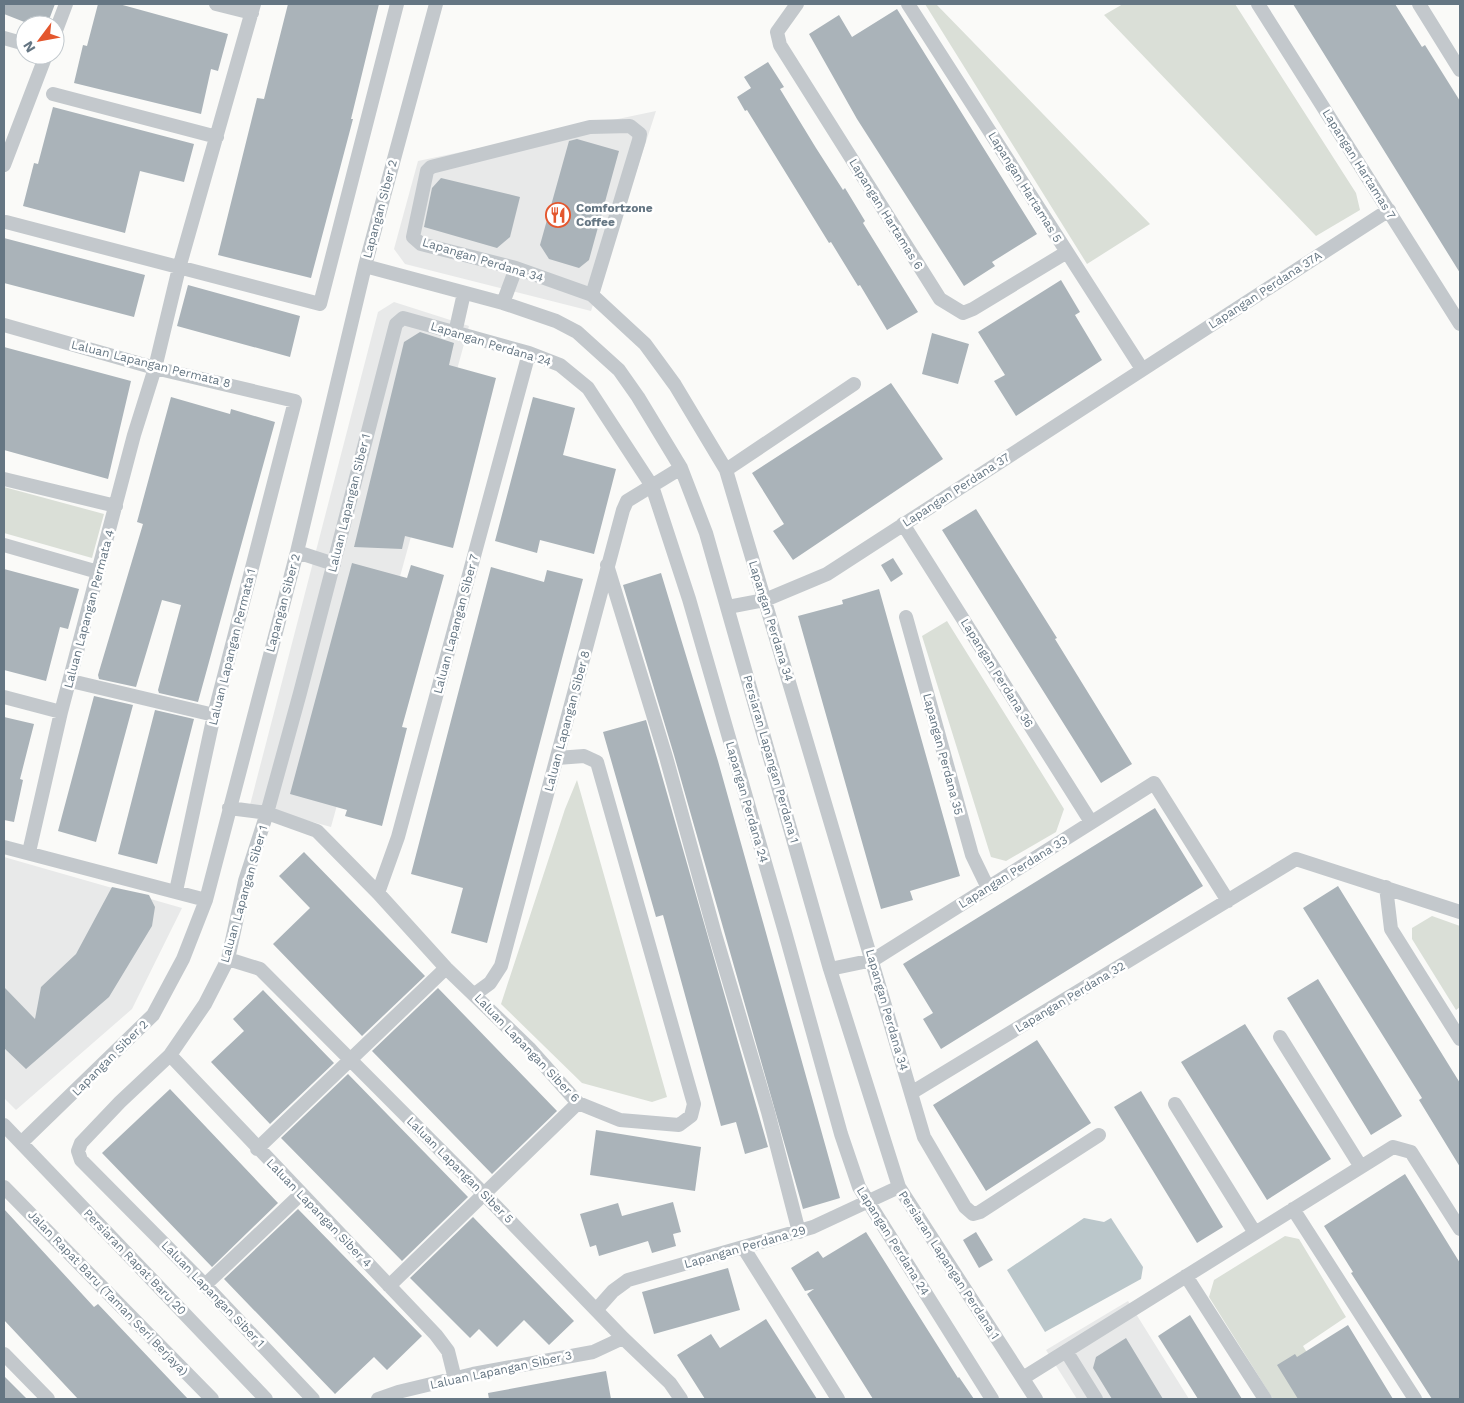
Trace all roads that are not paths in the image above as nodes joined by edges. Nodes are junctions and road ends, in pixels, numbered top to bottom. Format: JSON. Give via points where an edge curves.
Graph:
{"nodes":[{"id":1,"x":216,"y":4,"type":"edge"},
{"id":2,"x":398,"y":4,"type":"edge"},
{"id":3,"x":436,"y":4,"type":"edge"},
{"id":4,"x":797,"y":4,"type":"edge"},
{"id":5,"x":908,"y":4,"type":"edge"},
{"id":6,"x":1258,"y":4,"type":"edge"},
{"id":7,"x":1419,"y":4,"type":"edge"},
{"id":8,"x":253,"y":8,"type":"edge"},
{"id":9,"x":42,"y":65,"type":"edge"},
{"id":10,"x":1460,"y":70,"type":"edge"},
{"id":11,"x":53,"y":94,"type":"dead end"},
{"id":12,"x":217,"y":137,"type":"junction"},
{"id":13,"x":4,"y":164,"type":"edge"},
{"id":14,"x":1389,"y":210,"type":"junction"},
{"id":15,"x":6,"y":222,"type":"dead end"},
{"id":16,"x":1067,"y":252,"type":"junction"},
{"id":17,"x":365,"y":266,"type":"junction"},
{"id":18,"x":179,"y":268,"type":"junction"},
{"id":19,"x":516,"y":268,"type":"junction"},
{"id":20,"x":464,"y":293,"type":"junction"},
{"id":21,"x":592,"y":295,"type":"junction"},
{"id":22,"x":503,"y":303,"type":"junction"},
{"id":23,"x":398,"y":320,"type":"joint"},
{"id":24,"x":1460,"y":324,"type":"edge"},
{"id":25,"x":4,"y":326,"type":"edge"},
{"id":26,"x":455,"y":333,"type":"junction"},
{"id":27,"x":529,"y":353,"type":"junction"},
{"id":28,"x":155,"y":368,"type":"junction"},
{"id":29,"x":1142,"y":370,"type":"junction"},
{"id":30,"x":854,"y":384,"type":"dead end"},
{"id":31,"x":294,"y":404,"type":"joint"},
{"id":32,"x":681,"y":468,"type":"junction"},
{"id":33,"x":726,"y":470,"type":"junction"},
{"id":34,"x":4,"y":479,"type":"edge"},
{"id":35,"x":652,"y":486,"type":"junction"},
{"id":36,"x":116,"y":506,"type":"junction"},
{"id":37,"x":904,"y":524,"type":"junction"},
{"id":38,"x":4,"y":545,"type":"edge"},
{"id":39,"x":297,"y":552,"type":"junction"},
{"id":40,"x":334,"y":564,"type":"junction"},
{"id":41,"x":607,"y":565,"type":"junction"},
{"id":42,"x":98,"y":572,"type":"junction"},
{"id":43,"x":765,"y":600,"type":"junction"},
{"id":44,"x":728,"y":607,"type":"junction"},
{"id":45,"x":906,"y":617,"type":"dead end"},
{"id":46,"x":71,"y":681,"type":"junction"},
{"id":47,"x":4,"y":697,"type":"edge"},
{"id":48,"x":61,"y":712,"type":"junction"},
{"id":49,"x":214,"y":715,"type":"junction"},
{"id":50,"x":557,"y":758,"type":"junction"},
{"id":51,"x":229,"y":808,"type":"junction"},
{"id":52,"x":267,"y":813,"type":"junction"},
{"id":53,"x":1091,"y":822,"type":"junction"},
{"id":54,"x":4,"y":846,"type":"edge"},
{"id":55,"x":29,"y":852,"type":"junction"},
{"id":56,"x":1386,"y":887,"type":"junction"},
{"id":57,"x":988,"y":888,"type":"junction"},
{"id":58,"x":176,"y":891,"type":"junction"},
{"id":59,"x":378,"y":893,"type":"junction"},
{"id":60,"x":206,"y":900,"type":"junction"},
{"id":61,"x":1228,"y":900,"type":"junction"},
{"id":62,"x":1460,"y":912,"type":"edge"},
{"id":63,"x":228,"y":959,"type":"junction"},
{"id":64,"x":872,"y":960,"type":"junction"},
{"id":65,"x":446,"y":968,"type":"junction"},
{"id":66,"x":830,"y":969,"type":"junction"},
{"id":67,"x":475,"y":994,"type":"junction"},
{"id":68,"x":1280,"y":1037,"type":"dead end"},
{"id":69,"x":1460,"y":1039,"type":"edge"},
{"id":70,"x":170,"y":1055,"type":"junction"},
{"id":71,"x":351,"y":1060,"type":"junction"},
{"id":72,"x":911,"y":1093,"type":"junction"},
{"id":73,"x":578,"y":1103,"type":"junction"},
{"id":74,"x":1175,"y":1104,"type":"dead end"},
{"id":75,"x":4,"y":1125,"type":"edge"},
{"id":76,"x":1099,"y":1135,"type":"dead end"},
{"id":77,"x":21,"y":1143,"type":"junction"},
{"id":78,"x":258,"y":1149,"type":"junction"},
{"id":79,"x":1361,"y":1166,"type":"junction"},
{"id":80,"x":4,"y":1187,"type":"edge"},
{"id":81,"x":899,"y":1187,"type":"junction"},
{"id":82,"x":301,"y":1194,"type":"junction"},
{"id":83,"x":484,"y":1194,"type":"junction"},
{"id":84,"x":869,"y":1202,"type":"junction"},
{"id":85,"x":1293,"y":1209,"type":"junction"},
{"id":86,"x":1460,"y":1229,"type":"edge"},
{"id":87,"x":799,"y":1232,"type":"junction"},
{"id":88,"x":1255,"y":1233,"type":"junction"},
{"id":89,"x":743,"y":1247,"type":"junction"},
{"id":90,"x":1186,"y":1276,"type":"junction"},
{"id":91,"x":205,"y":1285,"type":"junction"},
{"id":92,"x":389,"y":1286,"type":"junction"},
{"id":93,"x":597,"y":1309,"type":"junction"},
{"id":94,"x":623,"y":1338,"type":"junction"},
{"id":95,"x":1066,"y":1351,"type":"junction"},
{"id":96,"x":4,"y":1354,"type":"edge"},
{"id":97,"x":1023,"y":1378,"type":"junction"},
{"id":98,"x":455,"y":1379,"type":"junction"},
{"id":99,"x":48,"y":1399,"type":"edge"},
{"id":100,"x":212,"y":1399,"type":"edge"},
{"id":101,"x":266,"y":1399,"type":"edge"},
{"id":102,"x":313,"y":1399,"type":"edge"},
{"id":103,"x":378,"y":1399,"type":"edge"},
{"id":104,"x":680,"y":1399,"type":"edge"},
{"id":105,"x":838,"y":1399,"type":"edge"},
{"id":106,"x":992,"y":1399,"type":"edge"},
{"id":107,"x":1036,"y":1399,"type":"edge"},
{"id":108,"x":1096,"y":1399,"type":"edge"},
{"id":109,"x":1265,"y":1399,"type":"edge"},
{"id":110,"x":1415,"y":1399,"type":"edge"}],
"edges":[{"from":1,"to":8,"type":"street"},
{"from":2,"to":18,"type":"street","via":[[320,304]]},
{"from":3,"to":17,"type":"street","name":"Lapangan Siber 2"},
{"from":4,"to":16,"type":"street","name":"Lapangan Hartamas 6","via":[[777,32],[780,44],[940,299],[962,313],[973,309]]},
{"from":5,"to":16,"type":"street","name":"Lapangan Hartamas 5"},
{"from":6,"to":14,"type":"street","name":"Lapangan Hartamas 7"},
{"from":7,"to":10,"type":"street"},
{"from":8,"to":12,"type":"street","name":"Laluan Lapangan Permata 4"},
{"from":9,"to":13,"type":"street"},
{"from":11,"to":12,"type":"street"},
{"from":12,"to":18,"type":"street","name":"Laluan Lapangan Permata 4"},
{"from":14,"to":24,"type":"street","name":"Lapangan Hartamas 7"},
{"from":14,"to":29,"type":"street","name":"Lapangan Perdana 37A"},
{"from":15,"to":18,"type":"street"},
{"from":16,"to":29,"type":"street","name":"Lapangan Hartamas 5"},
{"from":17,"to":20,"type":"street","name":"Persiaran Lapangan Perdana 1"},
{"from":17,"to":39,"type":"street","name":"Lapangan Siber 2"},
{"from":18,"to":28,"type":"street","name":"Laluan Lapangan Permata 4"},
{"from":19,"to":21,"type":"street","name":"Lapangan Perdana 34"},
{"from":19,"to":21,"type":"street","name":"Lapangan Perdana 34","via":[[421,244],[413,237],[427,171],[431,167],[590,128],[630,126],[640,134],[639,140]]},
{"from":19,"to":22,"type":"street"},
{"from":20,"to":22,"type":"street","name":"Persiaran Lapangan Perdana 1"},
{"from":20,"to":26,"type":"street"},
{"from":21,"to":33,"type":"street","name":"Lapangan Perdana 34","via":[[645,344],[675,385]]},
{"from":22,"to":32,"type":"street","name":"Persiaran Lapangan Perdana 1","via":[[556,321],[577,332],[619,370]]},
{"from":23,"to":26,"type":"street","name":"Lapangan Perdana 24","via":[[403,318]]},
{"from":23,"to":40,"type":"street","name":"Laluan Lapangan Siber 1"},
{"from":25,"to":28,"type":"street","name":"Laluan Lapangan Permata 8"},
{"from":26,"to":27,"type":"street","name":"Lapangan Perdana 24"},
{"from":27,"to":35,"type":"street","name":"Lapangan Perdana 24","via":[[560,365],[588,388]]},
{"from":27,"to":59,"type":"street","name":"Laluan Lapangan Siber 7","via":[[398,837]]},
{"from":28,"to":31,"type":"street","name":"Laluan Lapangan Permata 8","via":[[292,400]]},
{"from":28,"to":36,"type":"street","name":"Laluan Lapangan Permata 4"},
{"from":29,"to":37,"type":"street","name":"Lapangan Perdana 37"},
{"from":30,"to":33,"type":"street"},
{"from":31,"to":49,"type":"street","name":"Laluan Lapangan Permata 1"},
{"from":32,"to":35,"type":"street","name":"Laluan Lapangan Siber 8"},
{"from":32,"to":44,"type":"street","name":"Persiaran Lapangan Perdana 1","via":[[706,533]]},
{"from":33,"to":43,"type":"street","name":"Lapangan Perdana 34"},
{"from":34,"to":36,"type":"street"},
{"from":35,"to":41,"type":"street","name":"Laluan Lapangan Siber 8","via":[[627,501]]},
{"from":35,"to":84,"type":"street","name":"Lapangan Perdana 24","via":[[688,599],[841,1134],[859,1188]]},
{"from":36,"to":42,"type":"street","name":"Laluan Lapangan Permata 4"},
{"from":37,"to":43,"type":"street","name":"Lapangan Perdana 37","via":[[827,574]]},
{"from":37,"to":53,"type":"street","name":"Lapangan Perdana 36"},
{"from":38,"to":42,"type":"street"},
{"from":39,"to":40,"type":"street"},
{"from":39,"to":51,"type":"street","name":"Lapangan Siber 2"},
{"from":40,"to":52,"type":"street","name":"Laluan Lapangan Siber 1"},
{"from":41,"to":50,"type":"street","name":"Laluan Lapangan Siber 8"},
{"from":41,"to":87,"type":"street","via":[[666,757],[768,1112]]},
{"from":42,"to":46,"type":"street","name":"Laluan Lapangan Permata 4"},
{"from":43,"to":44,"type":"street","name":"Lapangan Perdana 37"},
{"from":43,"to":64,"type":"street","name":"Lapangan Perdana 34"},
{"from":44,"to":66,"type":"street","name":"Persiaran Lapangan Perdana 1"},
{"from":45,"to":57,"type":"street","name":"Lapangan Perdana 35","via":[[972,856]]},
{"from":46,"to":48,"type":"street","name":"Laluan Lapangan Permata 4"},
{"from":46,"to":49,"type":"street"},
{"from":47,"to":48,"type":"street"},
{"from":48,"to":55,"type":"street","name":"Laluan Lapangan Permata 4"},
{"from":49,"to":58,"type":"street","name":"Laluan Lapangan Permata 1"},
{"from":50,"to":67,"type":"street","name":"Laluan Lapangan Siber 8","via":[[501,966],[490,983]]},
{"from":50,"to":73,"type":"street","name":"Laluan Lapangan Siber 6","via":[[584,756],[597,762],[694,1104],[691,1116],[679,1125],[620,1120]]},
{"from":51,"to":52,"type":"street","name":"Laluan Lapangan Siber 6"},
{"from":51,"to":60,"type":"street","name":"Lapangan Siber 2"},
{"from":52,"to":59,"type":"street","name":"Laluan Lapangan Siber 6","via":[[317,831]]},
{"from":52,"to":63,"type":"street","name":"Laluan Lapangan Siber 1","via":[[245,880]]},
{"from":53,"to":57,"type":"street","name":"Lapangan Perdana 33"},
{"from":53,"to":61,"type":"street","name":"Lapangan Perdana 33","via":[[1154,783]]},
{"from":54,"to":55,"type":"street"},
{"from":55,"to":58,"type":"street"},
{"from":56,"to":61,"type":"street","name":"Lapangan Perdana 32","via":[[1296,859]]},
{"from":56,"to":62,"type":"street","name":"Lapangan Perdana 32"},
{"from":56,"to":69,"type":"street","via":[[1391,929]]},
{"from":57,"to":64,"type":"street","name":"Lapangan Perdana 33"},
{"from":58,"to":60,"type":"street"},
{"from":59,"to":65,"type":"street","name":"Laluan Lapangan Siber 6"},
{"from":60,"to":77,"type":"street","name":"Lapangan Siber 2","via":[[183,959],[153,1015]]},
{"from":61,"to":72,"type":"street","name":"Lapangan Perdana 32"},
{"from":63,"to":70,"type":"street","name":"Laluan Lapangan Siber 1","via":[[204,1004]]},
{"from":63,"to":71,"type":"street","name":"Laluan Lapangan Siber 5","via":[[260,969]]},
{"from":64,"to":66,"type":"street","name":"Lapangan Perdana 33"},
{"from":64,"to":72,"type":"street","name":"Lapangan Perdana 34"},
{"from":65,"to":67,"type":"street","name":"Laluan Lapangan Siber 6"},
{"from":65,"to":71,"type":"street"},
{"from":66,"to":81,"type":"street","name":"Persiaran Lapangan Perdana 1"},
{"from":67,"to":73,"type":"street","name":"Laluan Lapangan Siber 6"},
{"from":68,"to":79,"type":"street"},
{"from":70,"to":78,"type":"street","name":"Laluan Lapangan Siber 4"},
{"from":70,"to":91,"type":"street","name":"Laluan Lapangan Siber 1","via":[[120,1102],[81,1143],[78,1151],[81,1160]]},
{"from":71,"to":78,"type":"street"},
{"from":71,"to":83,"type":"street","name":"Laluan Lapangan Siber 5"},
{"from":72,"to":76,"type":"street","name":"Lapangan Perdana 34","via":[[924,1137],[965,1207],[973,1214]]},
{"from":73,"to":83,"type":"street"},
{"from":74,"to":88,"type":"street"},
{"from":75,"to":77,"type":"street","name":"Persiaran Rapat Baru 20"},
{"from":77,"to":101,"type":"street","name":"Persiaran Rapat Baru 20"},
{"from":78,"to":82,"type":"street","name":"Laluan Lapangan Siber 4"},
{"from":79,"to":85,"type":"street"},
{"from":79,"to":86,"type":"street","via":[[1392,1147],[1411,1152]]},
{"from":80,"to":100,"type":"street","name":"Jalan Rapat Baru (Taman Seri Berjaya)"},
{"from":81,"to":84,"type":"street","name":"Lapangan Perdana 29"},
{"from":81,"to":97,"type":"street","name":"Persiaran Lapangan Perdana 1"},
{"from":82,"to":91,"type":"street"},
{"from":82,"to":92,"type":"street","name":"Laluan Lapangan Siber 4"},
{"from":83,"to":92,"type":"street"},
{"from":83,"to":93,"type":"street","name":"Laluan Lapangan Siber 5"},
{"from":84,"to":87,"type":"street","name":"Lapangan Perdana 29"},
{"from":84,"to":106,"type":"street","name":"Lapangan Perdana 24"},
{"from":85,"to":88,"type":"street"},
{"from":85,"to":110,"type":"street"},
{"from":87,"to":89,"type":"street","name":"Lapangan Perdana 29"},
{"from":88,"to":90,"type":"street"},
{"from":89,"to":93,"type":"street","name":"Lapangan Perdana 29","via":[[628,1280],[612,1291]]},
{"from":89,"to":105,"type":"street"},
{"from":90,"to":95,"type":"street"},
{"from":90,"to":109,"type":"street"},
{"from":91,"to":102,"type":"street","name":"Laluan Lapangan Siber 1"},
{"from":92,"to":98,"type":"street","name":"Laluan Lapangan Siber 4","via":[[448,1351]]},
{"from":93,"to":94,"type":"street","name":"Laluan Lapangan Siber 5"},
{"from":94,"to":98,"type":"street","name":"Laluan Lapangan Siber 3","via":[[593,1352]]},
{"from":94,"to":104,"type":"street","name":"Laluan Lapangan Siber 5","via":[[670,1383]]},
{"from":95,"to":97,"type":"street"},
{"from":95,"to":108,"type":"street"},
{"from":96,"to":99,"type":"street"},
{"from":97,"to":107,"type":"street","name":"Persiaran Lapangan Perdana 1"},
{"from":98,"to":103,"type":"street","name":"Laluan Lapangan Siber 3"}]}
